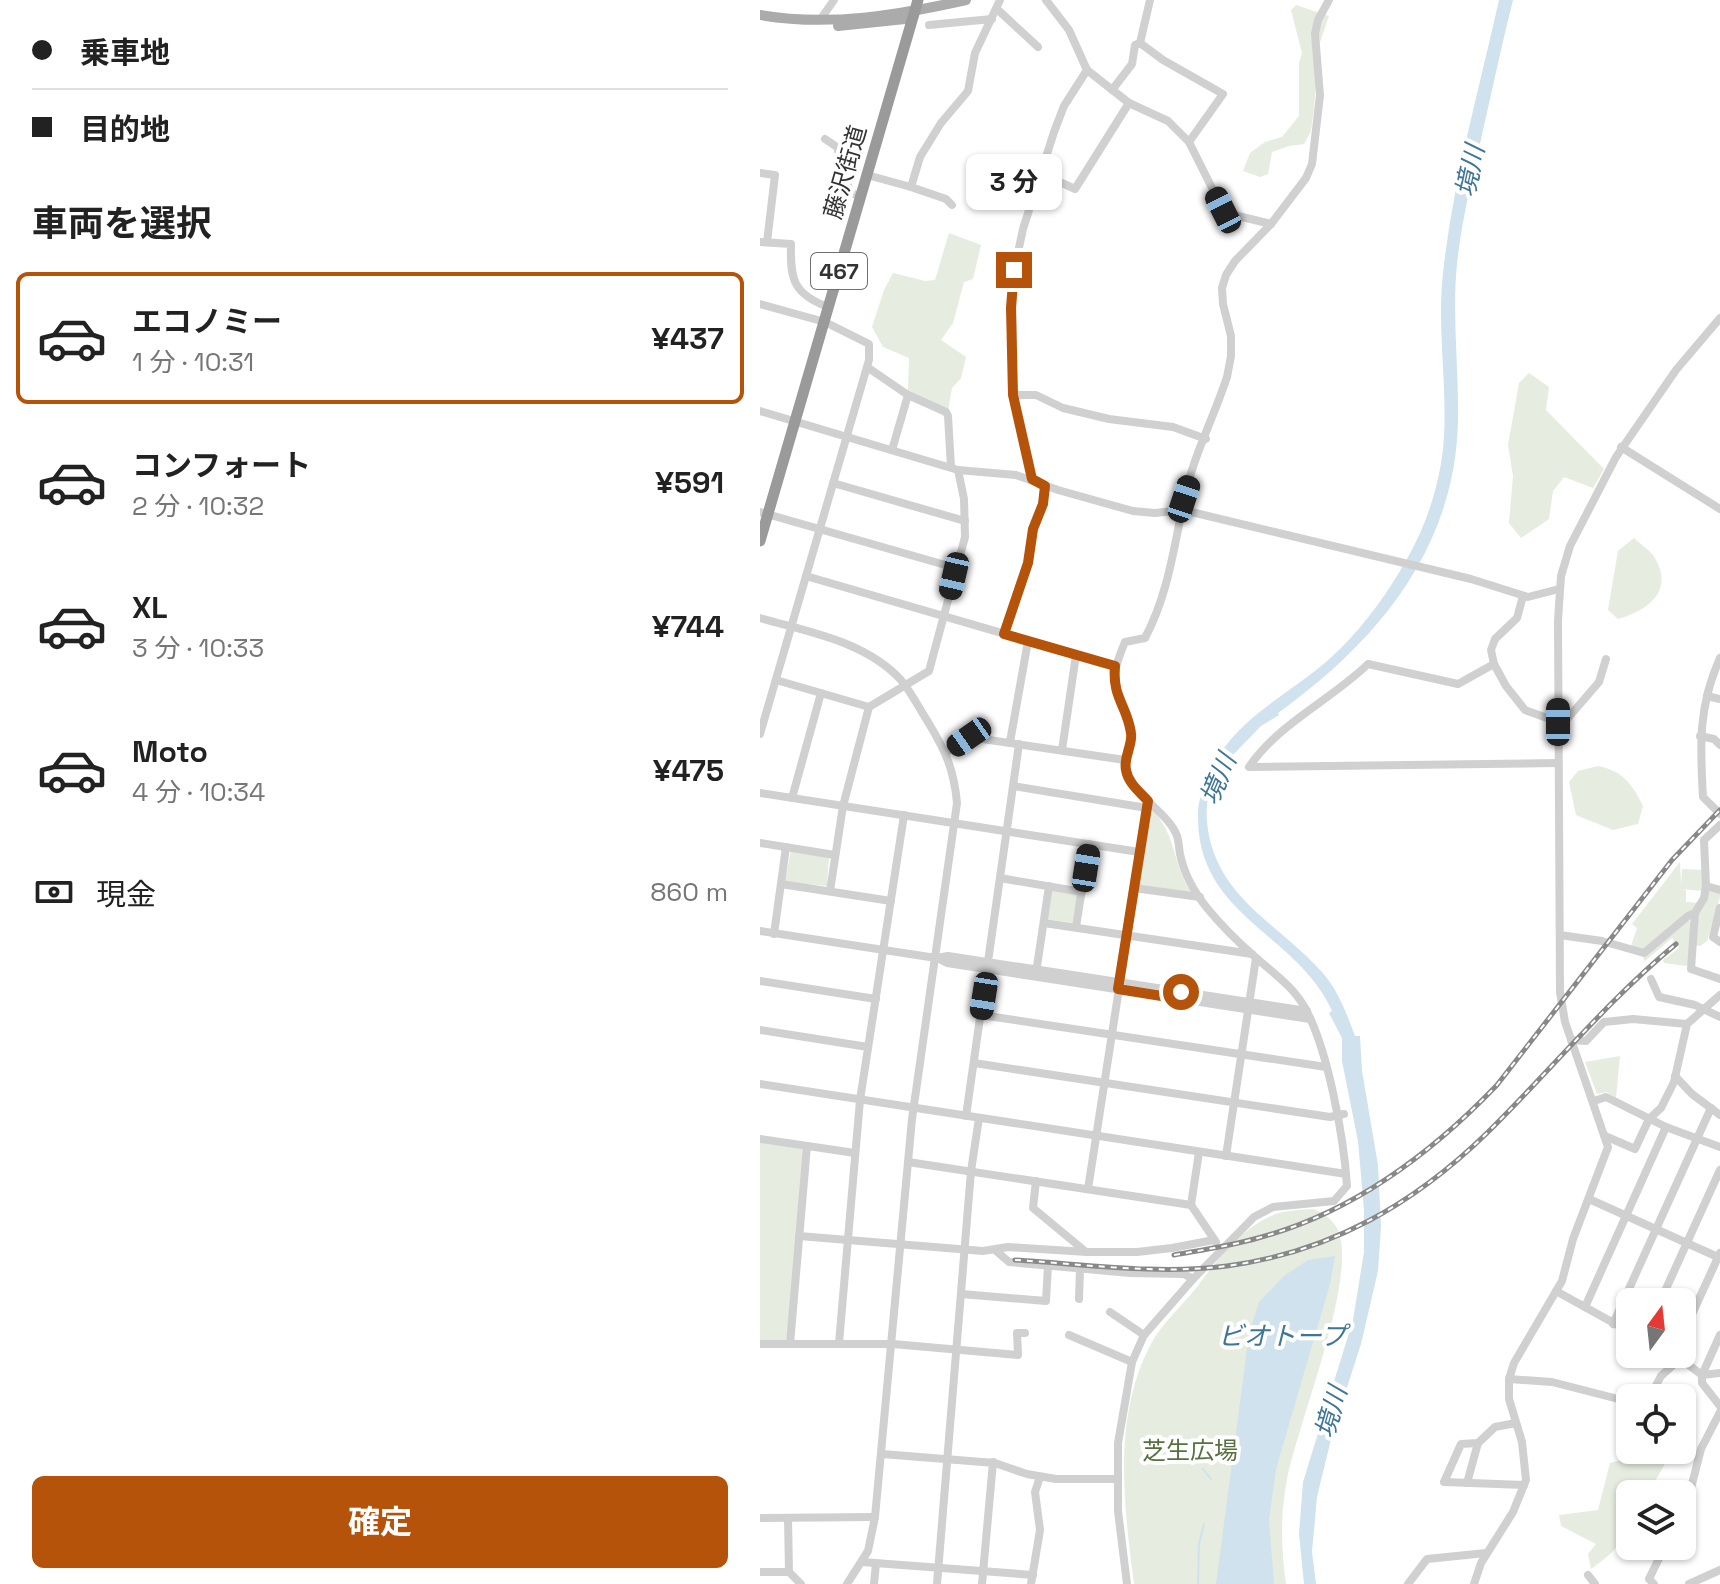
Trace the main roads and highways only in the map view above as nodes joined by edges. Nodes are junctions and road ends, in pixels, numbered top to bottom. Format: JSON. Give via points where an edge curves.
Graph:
{"nodes":[{"id":1,"x":966,"y":0,"type":"edge"},
{"id":2,"x":915,"y":9,"type":"edge"},
{"id":3,"x":760,"y":18,"type":"edge"},
{"id":4,"x":764,"y":514,"type":"edge"},
{"id":5,"x":760,"y":541,"type":"edge"}],
"edges":[{"from":1,"to":2,"type":"main road"},
{"from":2,"to":3,"type":"main road","via":[[820,20]]},
{"from":2,"to":3,"type":"main road","via":[[858,25]]},
{"from":2,"to":4,"type":"highway","name":"藤沢街道","number":"467"},
{"from":4,"to":5,"type":"highway","name":"藤沢街道","number":"467"}]}
